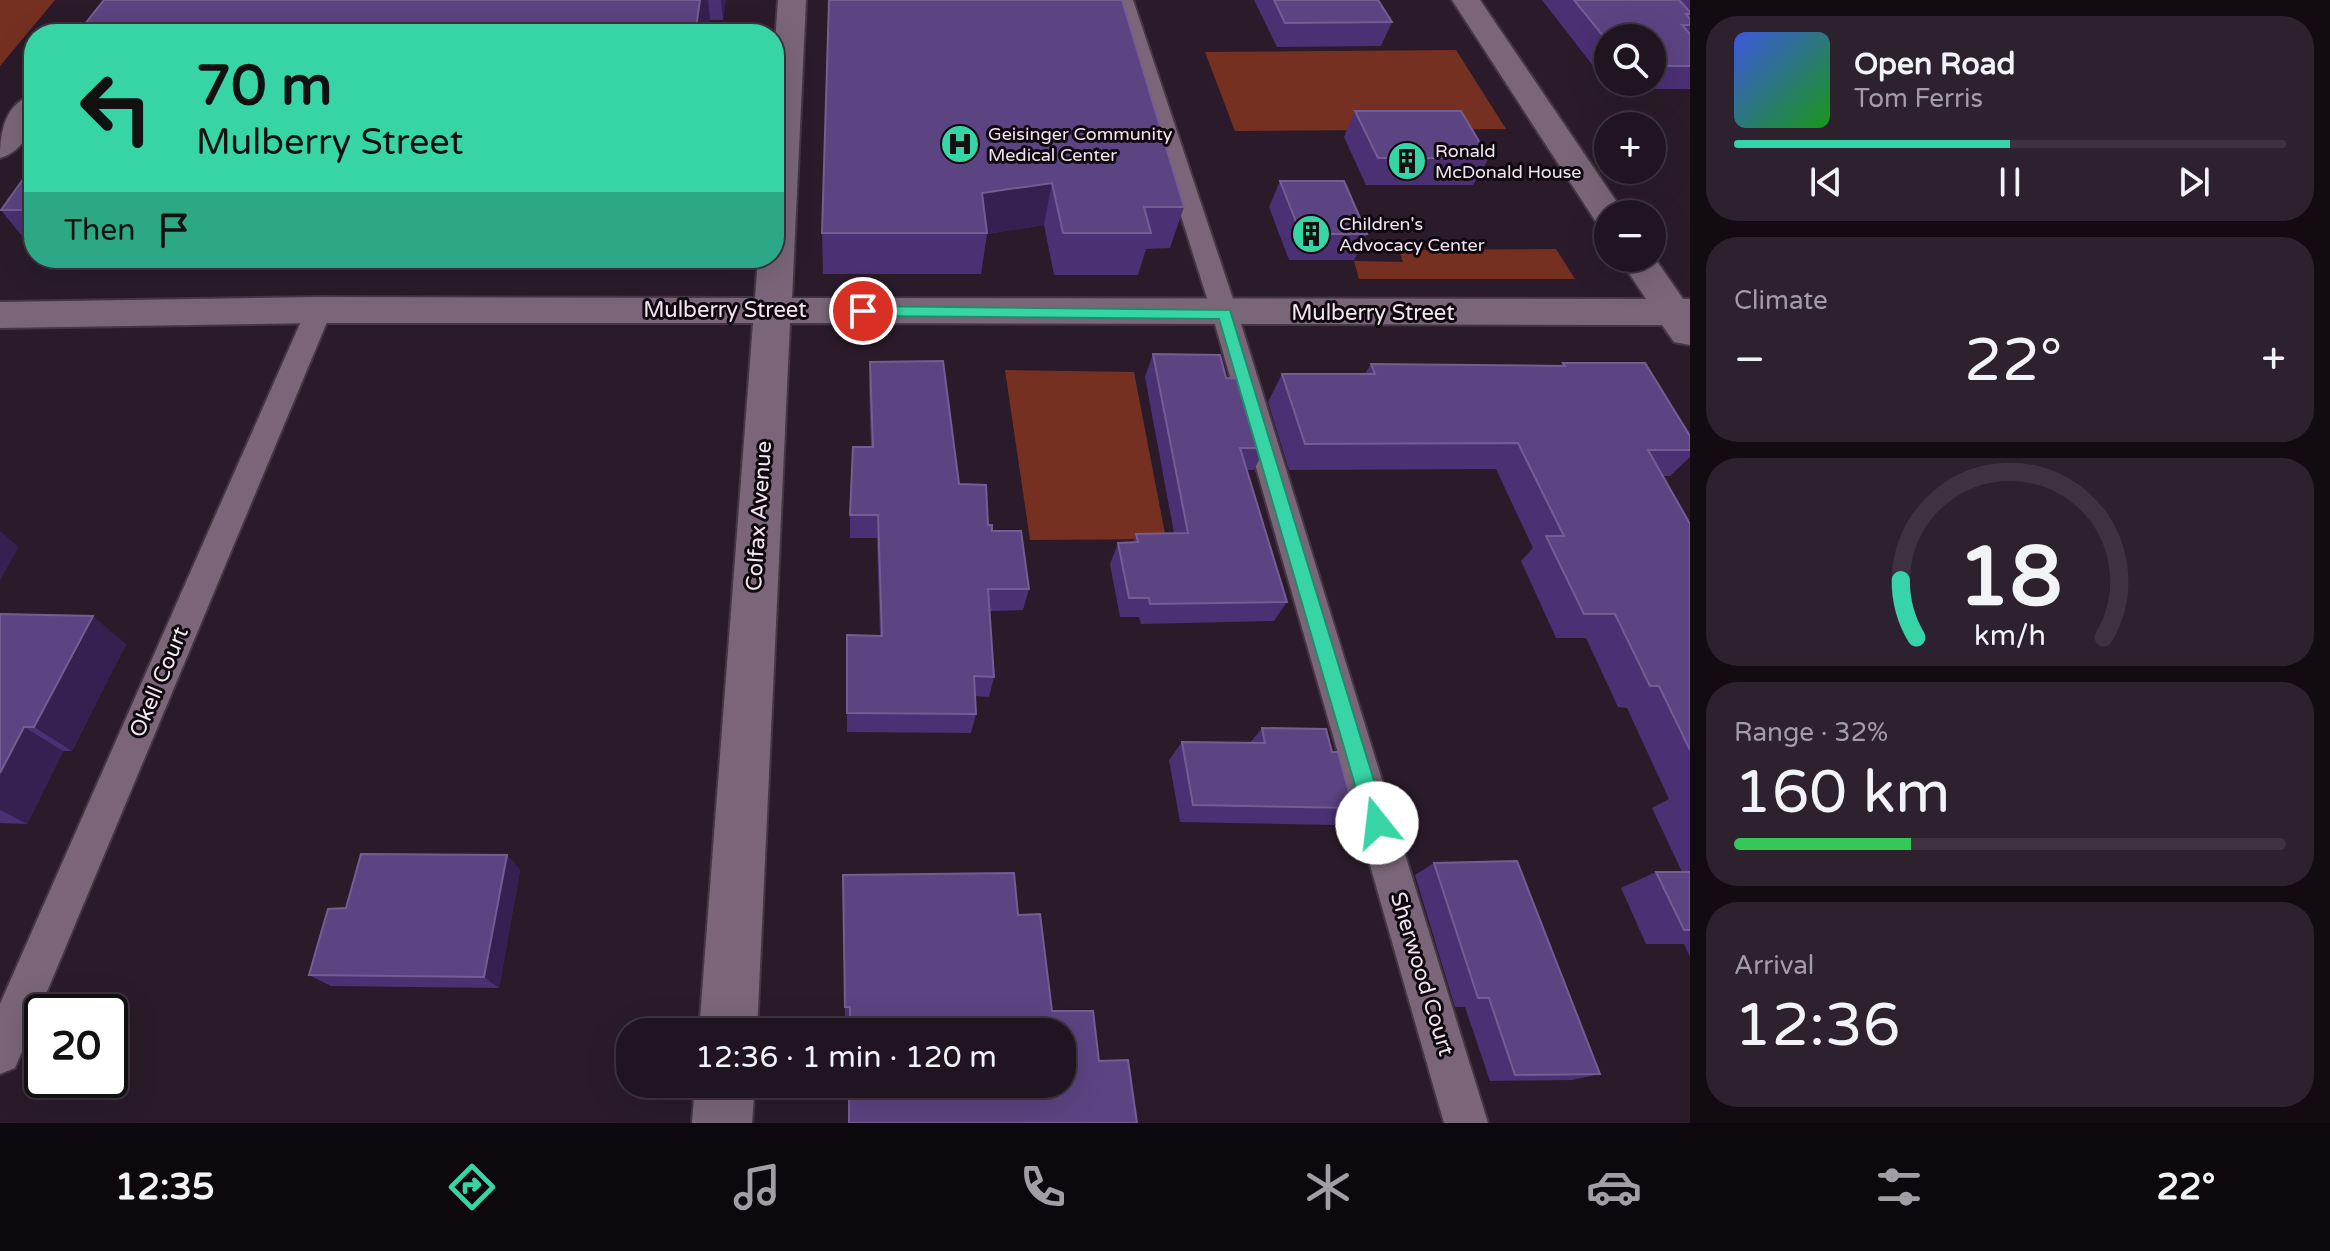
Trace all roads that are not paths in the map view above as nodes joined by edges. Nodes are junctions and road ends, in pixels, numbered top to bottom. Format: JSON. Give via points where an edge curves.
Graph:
{"nodes":[{"id":1,"x":792,"y":0,"type":"edge"},
{"id":2,"x":1123,"y":0,"type":"edge"},
{"id":3,"x":1466,"y":0,"type":"edge"},
{"id":4,"x":24,"y":117,"type":"edge"},
{"id":5,"x":784,"y":124,"type":"edge"},
{"id":6,"x":0,"y":148,"type":"edge"},
{"id":7,"x":1599,"y":200,"type":"edge"},
{"id":8,"x":775,"y":268,"type":"edge"},
{"id":9,"x":1648,"y":272,"type":"edge"},
{"id":10,"x":319,"y":310,"type":"junction"},
{"id":11,"x":772,"y":310,"type":"junction"},
{"id":12,"x":1225,"y":314,"type":"junction"},
{"id":13,"x":0,"y":315,"type":"edge"},
{"id":14,"x":1684,"y":320,"type":"edge"},
{"id":15,"x":729,"y":1018,"type":"edge"},
{"id":16,"x":0,"y":1053,"type":"edge"},
{"id":17,"x":724,"y":1098,"type":"edge"},
{"id":18,"x":722,"y":1123,"type":"edge"},
{"id":19,"x":1466,"y":1123,"type":"edge"}],
"edges":[{"from":1,"to":5,"type":"street","name":"Colfax Avenue"},
{"from":2,"to":12,"type":"lane","name":"Sherwood Court"},
{"from":3,"to":7,"type":"street"},
{"from":4,"to":6,"type":"street"},
{"from":8,"to":11,"type":"street","name":"Colfax Avenue"},
{"from":9,"to":14,"type":"street"},
{"from":10,"to":11,"type":"street","name":"Mulberry Street"},
{"from":10,"to":13,"type":"street","name":"Mulberry Street"},
{"from":10,"to":16,"type":"lane","name":"Okell Court"},
{"from":11,"to":12,"type":"street","name":"Mulberry Street"},
{"from":11,"to":15,"type":"street","name":"Colfax Avenue"},
{"from":12,"to":14,"type":"street","name":"Mulberry Street"},
{"from":12,"to":19,"type":"lane","name":"Sherwood Court"},
{"from":17,"to":18,"type":"street"}]}
